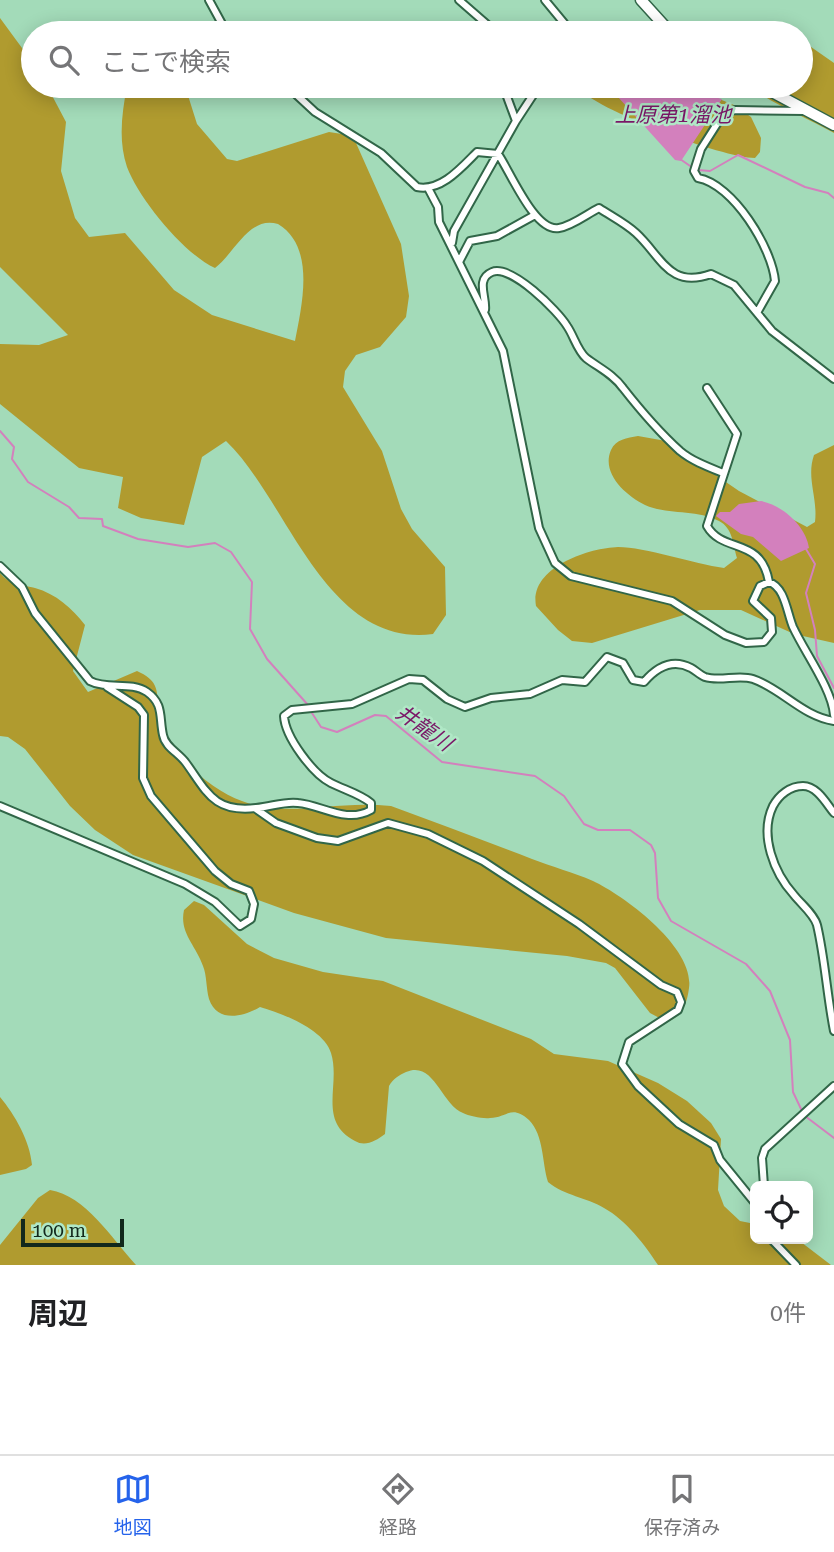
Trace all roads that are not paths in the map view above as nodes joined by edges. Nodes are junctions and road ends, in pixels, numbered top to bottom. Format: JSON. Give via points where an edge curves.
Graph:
{"nodes":[{"id":1,"x":209,"y":0,"type":"edge"},
{"id":2,"x":458,"y":0,"type":"edge"},
{"id":3,"x":545,"y":0,"type":"edge"},
{"id":4,"x":641,"y":0,"type":"edge"},
{"id":5,"x":220,"y":21,"type":"edge"},
{"id":6,"x":483,"y":21,"type":"edge"},
{"id":7,"x":562,"y":21,"type":"edge"},
{"id":8,"x":660,"y":21,"type":"edge"},
{"id":9,"x":300,"y":98,"type":"edge"},
{"id":10,"x":507,"y":98,"type":"edge"},
{"id":11,"x":531,"y":98,"type":"edge"},
{"id":12,"x":784,"y":98,"type":"edge"},
{"id":13,"x":807,"y":110,"type":"junction"},
{"id":14,"x":516,"y":121,"type":"junction"},
{"id":15,"x":834,"y":125,"type":"edge"},
{"id":16,"x":498,"y":154,"type":"junction"},
{"id":17,"x":428,"y":188,"type":"junction"},
{"id":18,"x":535,"y":215,"type":"junction"},
{"id":19,"x":452,"y":245,"type":"junction"},
{"id":20,"x":458,"y":262,"type":"junction"},
{"id":21,"x":485,"y":310,"type":"junction"},
{"id":22,"x":758,"y":311,"type":"junction"},
{"id":23,"x":834,"y":379,"type":"edge"},
{"id":24,"x":707,"y":388,"type":"dead end"},
{"id":25,"x":723,"y":473,"type":"junction"},
{"id":26,"x":0,"y":566,"type":"edge"},
{"id":27,"x":769,"y":582,"type":"junction"},
{"id":28,"x":105,"y":686,"type":"junction"},
{"id":29,"x":833,"y":700,"type":"edge"},
{"id":30,"x":834,"y":715,"type":"edge"},
{"id":31,"x":834,"y":721,"type":"edge"},
{"id":32,"x":0,"y":806,"type":"edge"},
{"id":33,"x":254,"y":808,"type":"junction"},
{"id":34,"x":834,"y":813,"type":"edge"},
{"id":35,"x":834,"y":1031,"type":"edge"},
{"id":36,"x":834,"y":1086,"type":"edge"},
{"id":37,"x":764,"y":1181,"type":"edge"},
{"id":38,"x":750,"y":1196,"type":"edge"},
{"id":39,"x":776,"y":1244,"type":"edge"},
{"id":40,"x":796,"y":1265,"type":"edge"}],
"edges":[{"from":1,"to":5,"type":"street"},
{"from":2,"to":6,"type":"street"},
{"from":3,"to":7,"type":"street"},
{"from":4,"to":8,"type":"main road"},
{"from":9,"to":17,"type":"street","via":[[381,153],[413,184]]},
{"from":10,"to":14,"type":"street"},
{"from":11,"to":14,"type":"street"},
{"from":12,"to":13,"type":"main road"},
{"from":13,"to":15,"type":"main road"},
{"from":13,"to":22,"type":"street","via":[[724,113],[694,169],[698,178],[714,184],[756,227],[775,281]]},
{"from":14,"to":16,"type":"street"},
{"from":16,"to":17,"type":"street","via":[[477,152],[457,173]]},
{"from":16,"to":18,"type":"street"},
{"from":16,"to":19,"type":"street","via":[[454,231]]},
{"from":17,"to":19,"type":"street"},
{"from":18,"to":20,"type":"street","via":[[497,236],[470,241]]},
{"from":18,"to":22,"type":"street","via":[[558,229],[598,208],[635,232],[683,279],[719,276]]},
{"from":19,"to":20,"type":"street"},
{"from":20,"to":21,"type":"street"},
{"from":21,"to":25,"type":"street","via":[[482,289],[493,271],[535,289],[567,324],[580,350],[623,387],[645,417],[689,457]]},
{"from":21,"to":27,"type":"street","via":[[503,351],[539,528],[555,563],[571,576],[672,601],[725,635],[757,644],[769,637],[773,626],[768,614],[753,601],[760,586]]},
{"from":22,"to":23,"type":"street","via":[[772,331]]},
{"from":24,"to":25,"type":"street","via":[[737,434]]},
{"from":25,"to":27,"type":"street","via":[[707,526],[723,540],[751,550],[767,570]]},
{"from":26,"to":28,"type":"street","via":[[22,587],[35,613],[82,672],[90,681]]},
{"from":27,"to":29,"type":"street","via":[[782,592],[800,642]]},
{"from":28,"to":32,"type":"street","via":[[144,715],[144,778],[151,796],[215,872],[248,891],[254,904],[251,919],[240,926],[215,902],[185,884]]},
{"from":28,"to":33,"type":"street","via":[[145,691],[160,708],[166,743],[186,762],[210,798],[221,805]]},
{"from":29,"to":30,"type":"street"},
{"from":31,"to":33,"type":"street","via":[[793,705],[763,683],[749,678],[704,677],[681,664],[663,665],[644,682],[633,680],[623,663],[607,657],[584,682],[562,680],[530,694],[491,698],[465,707],[422,680],[409,679],[352,704],[292,710],[285,716],[289,732],[310,763],[328,782],[365,798],[371,803],[370,810],[336,814],[286,802]]},
{"from":33,"to":38,"type":"street","via":[[317,838],[338,841],[388,823],[428,834],[484,861],[677,992],[678,1010],[629,1042],[622,1064],[678,1124],[714,1145],[720,1160]]},
{"from":34,"to":35,"type":"street","via":[[818,793],[806,786],[794,787],[776,801],[769,814],[768,832],[780,879],[816,921]]},
{"from":36,"to":37,"type":"street","via":[[765,1149]]},
{"from":39,"to":40,"type":"street"}]}
